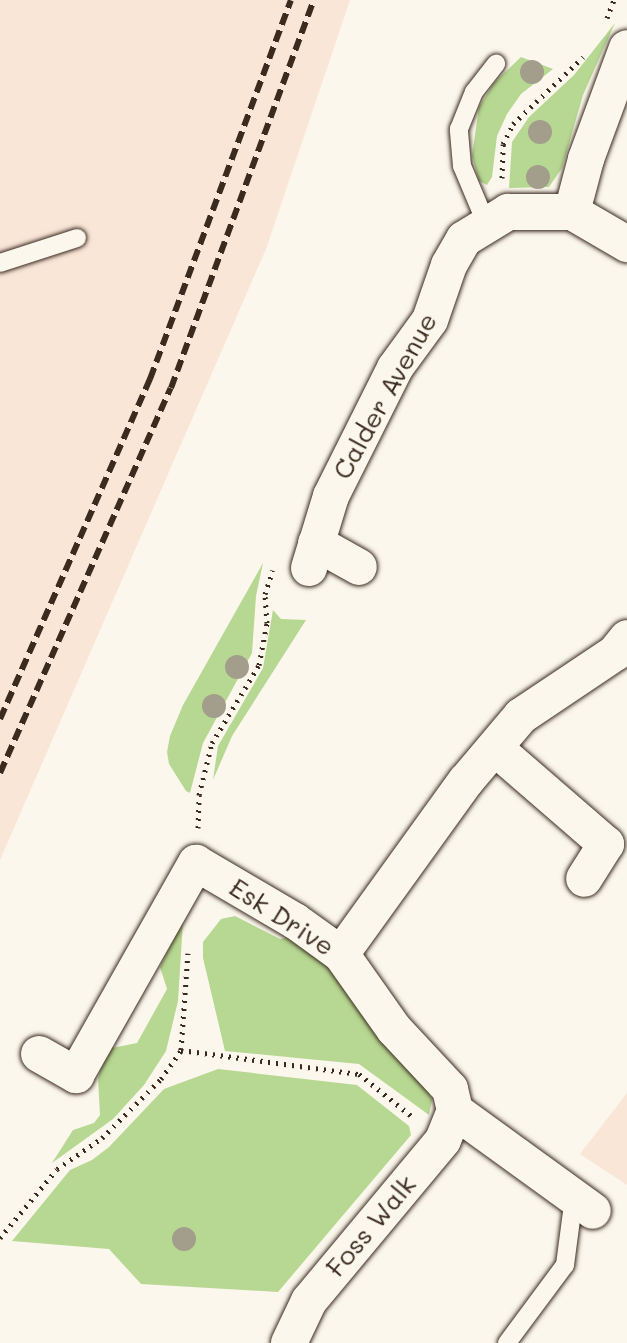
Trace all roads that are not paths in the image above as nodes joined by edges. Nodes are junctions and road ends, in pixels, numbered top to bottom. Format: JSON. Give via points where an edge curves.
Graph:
{"nodes":[{"id":1,"x":616,"y":36,"type":"edge"},
{"id":2,"x":496,"y":64,"type":"dead end"},
{"id":3,"x":572,"y":212,"type":"junction"},
{"id":4,"x":481,"y":214,"type":"junction"},
{"id":5,"x":77,"y":238,"type":"dead end"},
{"id":6,"x":627,"y":244,"type":"edge"},
{"id":7,"x":0,"y":263,"type":"edge"},
{"id":8,"x":359,"y":567,"type":"dead end"},
{"id":9,"x":627,"y":638,"type":"edge"},
{"id":10,"x":495,"y":748,"type":"junction"},
{"id":11,"x":584,"y":879,"type":"dead end"},
{"id":12,"x":341,"y":954,"type":"junction"},
{"id":13,"x":39,"y":1054,"type":"dead end"},
{"id":14,"x":449,"y":1126,"type":"junction"},
{"id":15,"x":584,"y":1204,"type":"joint"},
{"id":16,"x":289,"y":1343,"type":"edge"},
{"id":17,"x":507,"y":1343,"type":"edge"}],
"edges":[{"from":1,"to":3,"type":"street"},
{"from":2,"to":4,"type":"lane","via":[[474,92],[459,129],[462,166]]},
{"from":3,"to":4,"type":"street","name":"Calder Avenue"},
{"from":3,"to":6,"type":"street"},
{"from":4,"to":8,"type":"street","name":"Calder Avenue","via":[[449,265],[430,320],[395,368],[300,558]]},
{"from":5,"to":7,"type":"lane"},
{"from":9,"to":10,"type":"street","via":[[615,653],[521,716]]},
{"from":10,"to":11,"type":"street","via":[[606,844]]},
{"from":10,"to":12,"type":"street"},
{"from":12,"to":13,"type":"street","name":"Esk Drive","via":[[196,863],[76,1075]]},
{"from":12,"to":14,"type":"street","name":"Esk Drive","via":[[394,1029],[450,1089]]},
{"from":14,"to":15,"type":"street","name":"Esk Drive"},
{"from":14,"to":16,"type":"street","name":"Foss Walk","via":[[309,1301]]},
{"from":15,"to":17,"type":"lane","via":[[565,1265]]}]}
